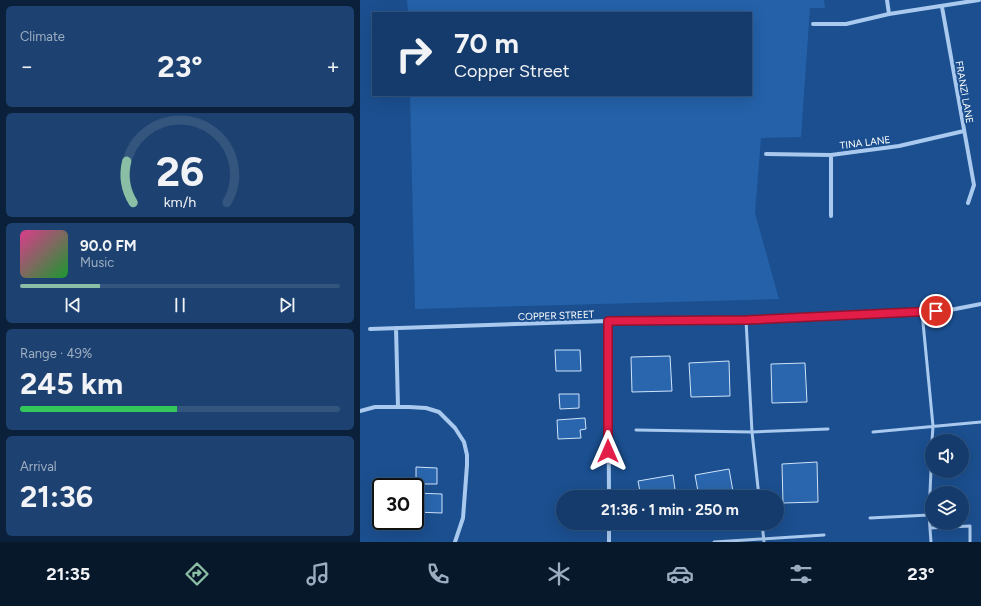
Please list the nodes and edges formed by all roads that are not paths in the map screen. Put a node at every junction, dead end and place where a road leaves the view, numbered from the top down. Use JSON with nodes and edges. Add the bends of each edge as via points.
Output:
{"nodes":[{"id":1,"x":887,"y":0,"type":"edge"},
{"id":2,"x":980,"y":0,"type":"edge"},
{"id":3,"x":942,"y":6,"type":"junction"},
{"id":4,"x":889,"y":14,"type":"junction"},
{"id":5,"x":813,"y":24,"type":"dead end"},
{"id":6,"x":964,"y":131,"type":"junction"},
{"id":7,"x":766,"y":154,"type":"dead end"},
{"id":8,"x":830,"y":154,"type":"junction"},
{"id":9,"x":968,"y":202,"type":"dead end"},
{"id":10,"x":831,"y":216,"type":"dead end"},
{"id":11,"x":981,"y":304,"type":"edge"},
{"id":12,"x":922,"y":312,"type":"junction"},
{"id":13,"x":746,"y":320,"type":"junction"},
{"id":14,"x":608,"y":321,"type":"junction"},
{"id":15,"x":396,"y":328,"type":"junction"},
{"id":16,"x":370,"y":329,"type":"dead end"},
{"id":17,"x":398,"y":407,"type":"junction"},
{"id":18,"x":360,"y":411,"type":"edge"},
{"id":19,"x":981,"y":422,"type":"edge"},
{"id":20,"x":933,"y":426,"type":"junction"},
{"id":21,"x":828,"y":429,"type":"dead end"},
{"id":22,"x":636,"y":430,"type":"dead end"},
{"id":23,"x":752,"y":432,"type":"junction"},
{"id":24,"x":873,"y":432,"type":"dead end"},
{"id":25,"x":932,"y":434,"type":"edge"},
{"id":26,"x":609,"y":490,"type":"edge"},
{"id":27,"x":758,"y":490,"type":"edge"},
{"id":28,"x":925,"y":515,"type":"edge"},
{"id":29,"x":870,"y":518,"type":"dead end"},
{"id":30,"x":969,"y":526,"type":"edge"},
{"id":31,"x":609,"y":530,"type":"edge"},
{"id":32,"x":763,"y":530,"type":"edge"},
{"id":33,"x":930,"y":530,"type":"edge"},
{"id":34,"x":824,"y":535,"type":"dead end"},
{"id":35,"x":764,"y":541,"type":"edge"},
{"id":36,"x":455,"y":542,"type":"edge"},
{"id":37,"x":609,"y":542,"type":"edge"},
{"id":38,"x":714,"y":542,"type":"edge"},
{"id":39,"x":931,"y":542,"type":"edge"},
{"id":40,"x":970,"y":542,"type":"edge"}],
"edges":[{"from":1,"to":4,"type":"street"},
{"from":2,"to":3,"type":"street"},
{"from":3,"to":4,"type":"street"},
{"from":3,"to":6,"type":"street","name":"FRANZI LANE"},
{"from":4,"to":5,"type":"street","via":[[846,24]]},
{"from":6,"to":8,"type":"street","name":"TINA LANE","via":[[899,146]]},
{"from":6,"to":9,"type":"street","name":"FRANZI LANE","via":[[974,185]]},
{"from":7,"to":8,"type":"street","name":"TINA LANE"},
{"from":8,"to":10,"type":"street"},
{"from":11,"to":12,"type":"street","name":"COPPER STREET"},
{"from":12,"to":13,"type":"street","name":"COPPER STREET"},
{"from":12,"to":20,"type":"lane"},
{"from":13,"to":14,"type":"street","name":"COPPER STREET"},
{"from":13,"to":23,"type":"lane"},
{"from":14,"to":15,"type":"street","name":"COPPER STREET"},
{"from":14,"to":26,"type":"street"},
{"from":15,"to":16,"type":"street","name":"COPPER STREET"},
{"from":15,"to":17,"type":"street"},
{"from":17,"to":18,"type":"street"},
{"from":17,"to":36,"type":"street","via":[[419,407],[438,412],[455,428],[464,442],[467,454],[463,518]]},
{"from":19,"to":20,"type":"lane"},
{"from":20,"to":24,"type":"lane"},
{"from":20,"to":25,"type":"lane"},
{"from":21,"to":23,"type":"lane"},
{"from":22,"to":23,"type":"lane"},
{"from":23,"to":27,"type":"lane"},
{"from":28,"to":29,"type":"lane"},
{"from":30,"to":40,"type":"lane"},
{"from":31,"to":37,"type":"street"},
{"from":32,"to":35,"type":"lane"},
{"from":33,"to":39,"type":"lane"},
{"from":34,"to":35,"type":"lane"},
{"from":35,"to":38,"type":"lane"}]}
